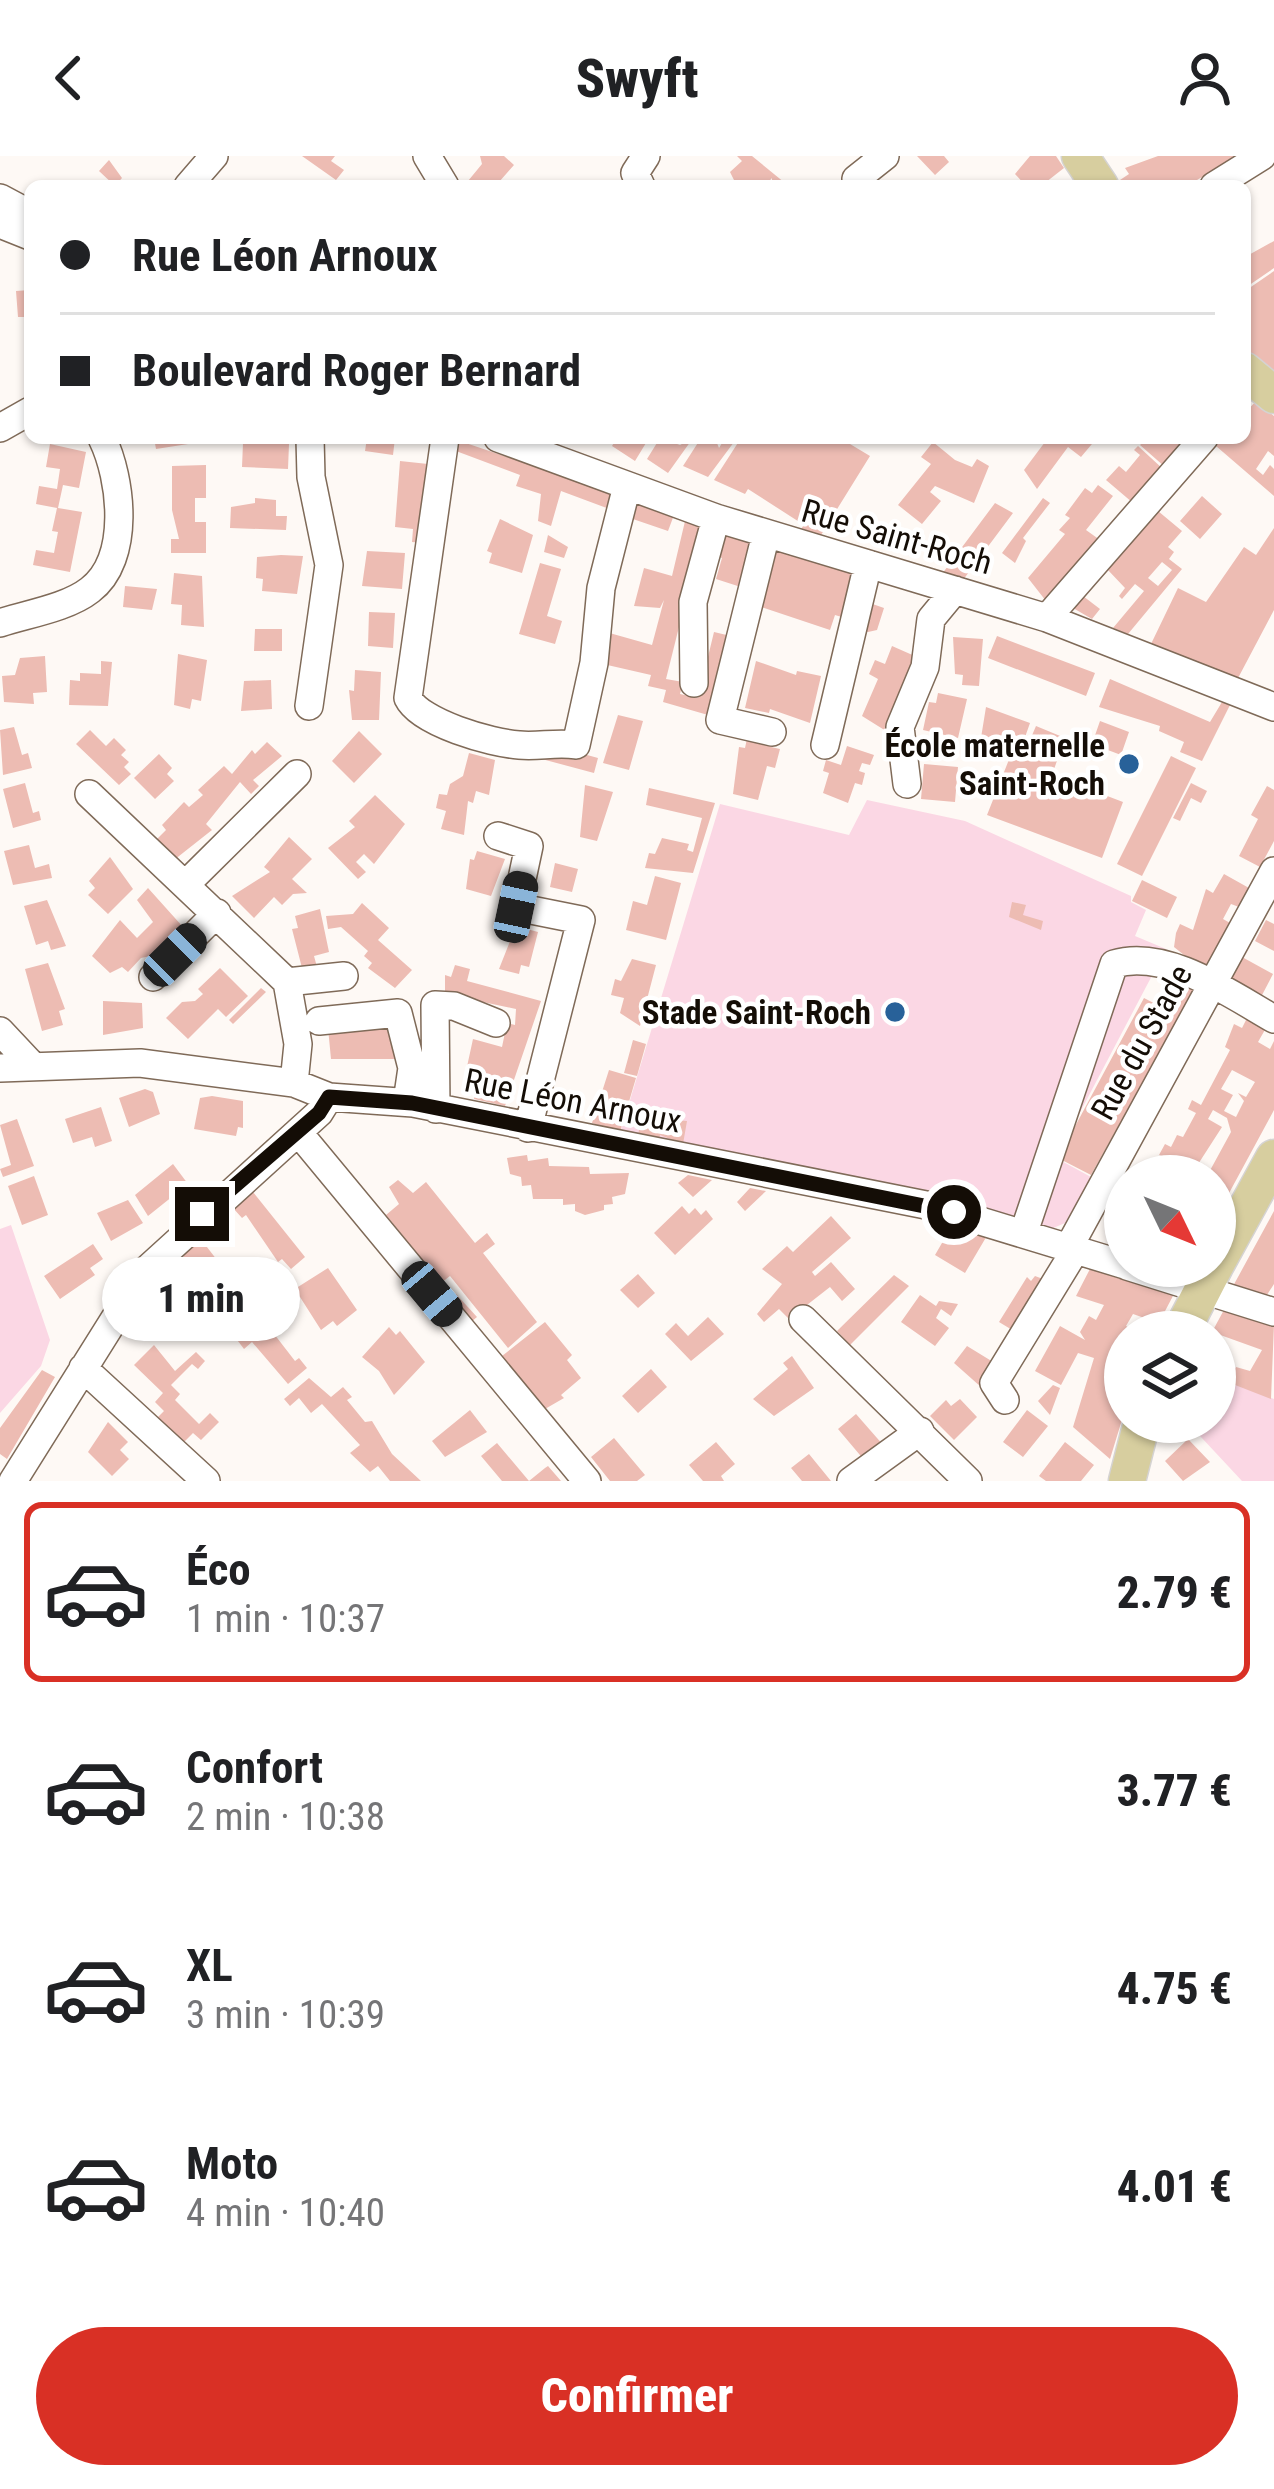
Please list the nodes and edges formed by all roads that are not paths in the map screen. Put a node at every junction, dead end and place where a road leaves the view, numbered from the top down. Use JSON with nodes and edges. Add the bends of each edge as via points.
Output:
{"nodes":[{"id":1,"x":214,"y":156,"type":"edge"},
{"id":2,"x":885,"y":156,"type":"edge"},
{"id":3,"x":1262,"y":156,"type":"edge"},
{"id":4,"x":856,"y":179,"type":"dead end"},
{"id":5,"x":193,"y":180,"type":"edge"},
{"id":6,"x":1224,"y":180,"type":"edge"},
{"id":7,"x":104,"y":444,"type":"edge"},
{"id":8,"x":310,"y":444,"type":"edge"},
{"id":9,"x":444,"y":444,"type":"edge"},
{"id":10,"x":520,"y":444,"type":"edge"},
{"id":11,"x":1199,"y":444,"type":"edge"},
{"id":12,"x":627,"y":486,"type":"junction"},
{"id":13,"x":716,"y":518,"type":"junction"},
{"id":14,"x":766,"y":534,"type":"junction"},
{"id":15,"x":868,"y":564,"type":"junction"},
{"id":16,"x":956,"y":590,"type":"junction"},
{"id":17,"x":1047,"y":618,"type":"junction"},
{"id":18,"x":0,"y":623,"type":"edge"},
{"id":19,"x":694,"y":682,"type":"dead end"},
{"id":20,"x":309,"y":706,"type":"dead end"},
{"id":21,"x":1274,"y":707,"type":"edge"},
{"id":22,"x":772,"y":732,"type":"dead end"},
{"id":23,"x":825,"y":745,"type":"dead end"},
{"id":24,"x":297,"y":774,"type":"dead end"},
{"id":25,"x":907,"y":784,"type":"dead end"},
{"id":26,"x":89,"y":794,"type":"dead end"},
{"id":27,"x":497,"y":836,"type":"dead end"},
{"id":28,"x":1274,"y":871,"type":"edge"},
{"id":29,"x":186,"y":884,"type":"junction"},
{"id":30,"x":217,"y":913,"type":"junction"},
{"id":31,"x":344,"y":976,"type":"dead end"},
{"id":32,"x":153,"y":977,"type":"dead end"},
{"id":33,"x":287,"y":982,"type":"junction"},
{"id":34,"x":1214,"y":985,"type":"junction"},
{"id":35,"x":1274,"y":1019,"type":"edge"},
{"id":36,"x":320,"y":1021,"type":"dead end"},
{"id":37,"x":496,"y":1023,"type":"dead end"},
{"id":38,"x":0,"y":1031,"type":"edge"},
{"id":39,"x":31,"y":1064,"type":"junction"},
{"id":40,"x":0,"y":1067,"type":"edge"},
{"id":41,"x":294,"y":1082,"type":"junction"},
{"id":42,"x":329,"y":1097,"type":"junction"},
{"id":43,"x":407,"y":1102,"type":"junction"},
{"id":44,"x":436,"y":1108,"type":"junction"},
{"id":45,"x":528,"y":1128,"type":"junction"},
{"id":46,"x":298,"y":1132,"type":"junction"},
{"id":47,"x":1274,"y":1158,"type":"edge"},
{"id":48,"x":1236,"y":1228,"type":"edge"},
{"id":49,"x":1024,"y":1232,"type":"junction"},
{"id":50,"x":1072,"y":1248,"type":"junction"},
{"id":51,"x":1104,"y":1259,"type":"edge"},
{"id":52,"x":1233,"y":1287,"type":"edge"},
{"id":53,"x":1274,"y":1312,"type":"edge"},
{"id":54,"x":803,"y":1318,"type":"dead end"},
{"id":55,"x":83,"y":1368,"type":"junction"},
{"id":56,"x":1005,"y":1400,"type":"dead end"},
{"id":57,"x":920,"y":1431,"type":"junction"},
{"id":58,"x":1137,"y":1443,"type":"edge"},
{"id":59,"x":20,"y":1477,"type":"edge"},
{"id":60,"x":846,"y":1480,"type":"edge"},
{"id":61,"x":206,"y":1481,"type":"edge"},
{"id":62,"x":587,"y":1481,"type":"edge"},
{"id":63,"x":968,"y":1481,"type":"edge"},
{"id":64,"x":1127,"y":1481,"type":"edge"}],
"edges":[{"from":1,"to":5,"type":"street"},
{"from":2,"to":4,"type":"street"},
{"from":3,"to":6,"type":"street"},
{"from":7,"to":18,"type":"street","via":[[118,525],[104,578],[86,594]]},
{"from":8,"to":20,"type":"street","via":[[329,565]]},
{"from":9,"to":12,"type":"street","via":[[408,698],[426,719],[523,746],[576,745]]},
{"from":10,"to":12,"type":"street","name":"Rue Saint-Roch"},
{"from":11,"to":17,"type":"street"},
{"from":12,"to":13,"type":"street","name":"Rue Saint-Roch"},
{"from":13,"to":14,"type":"street","name":"Rue Saint-Roch"},
{"from":13,"to":19,"type":"street","via":[[693,602]]},
{"from":14,"to":15,"type":"street","name":"Rue Saint-Roch"},
{"from":14,"to":22,"type":"street","via":[[720,720]]},
{"from":15,"to":16,"type":"street","name":"Rue Saint-Roch"},
{"from":15,"to":23,"type":"street"},
{"from":16,"to":17,"type":"street","name":"Rue Saint-Roch"},
{"from":16,"to":25,"type":"street","via":[[931,619],[925,667],[900,727]]},
{"from":17,"to":21,"type":"street","name":"Rue Saint-Roch"},
{"from":24,"to":29,"type":"street"},
{"from":26,"to":29,"type":"street"},
{"from":27,"to":45,"type":"street","via":[[529,846],[516,907],[580,920]]},
{"from":28,"to":34,"type":"street","name":"Rue du Stade"},
{"from":29,"to":30,"type":"street"},
{"from":30,"to":32,"type":"street"},
{"from":30,"to":33,"type":"street"},
{"from":31,"to":33,"type":"street"},
{"from":33,"to":41,"type":"street","via":[[298,1044]]},
{"from":34,"to":35,"type":"street"},
{"from":34,"to":49,"type":"street","via":[[1134,958],[1114,964]]},
{"from":34,"to":50,"type":"street","name":"Rue du Stade"},
{"from":36,"to":43,"type":"street","via":[[398,1013],[412,1068]]},
{"from":37,"to":44,"type":"street","via":[[435,1005]]},
{"from":38,"to":39,"type":"street"},
{"from":39,"to":40,"type":"street","name":"Rue Léon Arnoux"},
{"from":39,"to":41,"type":"street","name":"Rue Léon Arnoux","via":[[140,1063]]},
{"from":41,"to":42,"type":"street","name":"Rue Léon Arnoux"},
{"from":42,"to":43,"type":"street","name":"Rue Léon Arnoux"},
{"from":42,"to":46,"type":"street"},
{"from":43,"to":44,"type":"street","name":"Rue Léon Arnoux"},
{"from":44,"to":45,"type":"street","name":"Rue Léon Arnoux"},
{"from":45,"to":49,"type":"street","name":"Rue Léon Arnoux","via":[[931,1206]]},
{"from":46,"to":55,"type":"street","via":[[144,1272]]},
{"from":46,"to":62,"type":"street"},
{"from":47,"to":48,"type":"main road"},
{"from":49,"to":50,"type":"street","name":"Rue Léon Arnoux"},
{"from":50,"to":51,"type":"street","name":"Rue Léon Arnoux"},
{"from":50,"to":56,"type":"street","name":"Rue du Stade","via":[[994,1383]]},
{"from":52,"to":53,"type":"street","name":"Rue Léon Arnoux"},
{"from":54,"to":57,"type":"street"},
{"from":55,"to":59,"type":"street"},
{"from":55,"to":61,"type":"street"},
{"from":57,"to":60,"type":"street"},
{"from":57,"to":63,"type":"street"},
{"from":58,"to":64,"type":"main road"}]}
